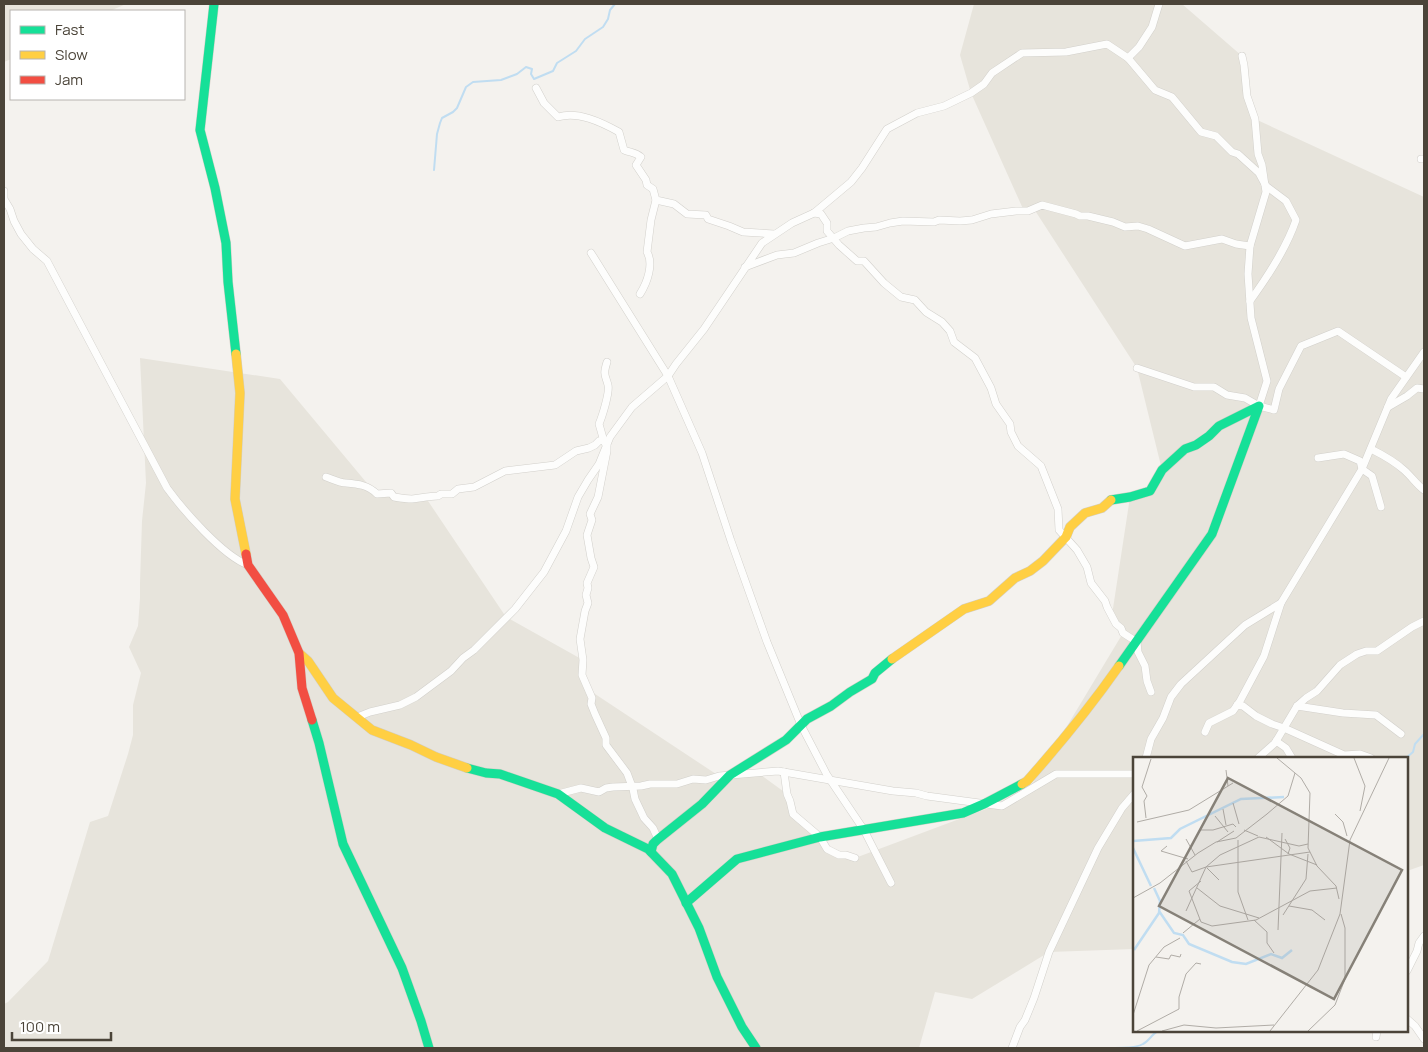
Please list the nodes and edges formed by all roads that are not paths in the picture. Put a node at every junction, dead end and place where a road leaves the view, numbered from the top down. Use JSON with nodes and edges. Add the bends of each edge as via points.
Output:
{"nodes":[{"id":1,"x":214,"y":4,"type":"edge"},
{"id":2,"x":1159,"y":4,"type":"edge"},
{"id":3,"x":1242,"y":56,"type":"dead end"},
{"id":4,"x":1128,"y":58,"type":"junction"},
{"id":5,"x":536,"y":88,"type":"dead end"},
{"id":6,"x":1266,"y":186,"type":"junction"},
{"id":7,"x":4,"y":191,"type":"edge"},
{"id":8,"x":656,"y":200,"type":"junction"},
{"id":9,"x":814,"y":213,"type":"junction"},
{"id":10,"x":774,"y":234,"type":"junction"},
{"id":11,"x":834,"y":238,"type":"junction"},
{"id":12,"x":1250,"y":246,"type":"junction"},
{"id":13,"x":591,"y":253,"type":"dead end"},
{"id":14,"x":745,"y":268,"type":"junction"},
{"id":15,"x":640,"y":294,"type":"dead end"},
{"id":16,"x":1250,"y":301,"type":"junction"},
{"id":17,"x":1424,"y":352,"type":"edge"},
{"id":18,"x":606,"y":362,"type":"dead end"},
{"id":19,"x":1137,"y":368,"type":"dead end"},
{"id":20,"x":668,"y":376,"type":"junction"},
{"id":21,"x":1406,"y":377,"type":"junction"},
{"id":22,"x":1424,"y":389,"type":"edge"},
{"id":23,"x":1259,"y":406,"type":"junction"},
{"id":24,"x":1388,"y":407,"type":"junction"},
{"id":25,"x":604,"y":443,"type":"junction"},
{"id":26,"x":1371,"y":449,"type":"junction"},
{"id":27,"x":1318,"y":458,"type":"dead end"},
{"id":28,"x":1362,"y":469,"type":"junction"},
{"id":29,"x":326,"y":477,"type":"dead end"},
{"id":30,"x":1424,"y":490,"type":"edge"},
{"id":31,"x":1381,"y":508,"type":"dead end"},
{"id":32,"x":1066,"y":537,"type":"junction"},
{"id":33,"x":248,"y":565,"type":"junction"},
{"id":34,"x":1281,"y":603,"type":"junction"},
{"id":35,"x":1424,"y":621,"type":"edge"},
{"id":36,"x":1137,"y":642,"type":"junction"},
{"id":37,"x":299,"y":653,"type":"junction"},
{"id":38,"x":1151,"y":692,"type":"dead end"},
{"id":39,"x":1237,"y":705,"type":"junction"},
{"id":40,"x":1297,"y":706,"type":"junction"},
{"id":41,"x":357,"y":718,"type":"junction"},
{"id":42,"x":801,"y":725,"type":"junction"},
{"id":43,"x":1284,"y":728,"type":"junction"},
{"id":44,"x":1205,"y":732,"type":"dead end"},
{"id":45,"x":1401,"y":734,"type":"dead end"},
{"id":46,"x":1276,"y":741,"type":"junction"},
{"id":47,"x":1146,"y":757,"type":"edge"},
{"id":48,"x":1259,"y":757,"type":"edge"},
{"id":49,"x":1291,"y":757,"type":"edge"},
{"id":50,"x":1368,"y":757,"type":"edge"},
{"id":51,"x":784,"y":772,"type":"junction"},
{"id":52,"x":1133,"y":774,"type":"edge"},
{"id":53,"x":730,"y":775,"type":"junction"},
{"id":54,"x":830,"y":780,"type":"junction"},
{"id":55,"x":632,"y":786,"type":"junction"},
{"id":56,"x":558,"y":794,"type":"junction"},
{"id":57,"x":1133,"y":795,"type":"edge"},
{"id":58,"x":986,"y":804,"type":"junction"},
{"id":59,"x":864,"y":830,"type":"junction"},
{"id":60,"x":820,"y":837,"type":"junction"},
{"id":61,"x":658,"y":839,"type":"junction"},
{"id":62,"x":651,"y":852,"type":"junction"},
{"id":63,"x":855,"y":858,"type":"dead end"},
{"id":64,"x":891,"y":883,"type":"dead end"},
{"id":65,"x":686,"y":903,"type":"junction"},
{"id":66,"x":1424,"y":936,"type":"edge"},
{"id":67,"x":1408,"y":969,"type":"edge"},
{"id":68,"x":1408,"y":1021,"type":"edge"},
{"id":69,"x":1424,"y":1039,"type":"edge"},
{"id":70,"x":430,"y":1048,"type":"edge"},
{"id":71,"x":756,"y":1048,"type":"edge"},
{"id":72,"x":1012,"y":1048,"type":"edge"}],
"edges":[{"from":1,"to":33,"type":"street","via":[[200,130],[226,243],[240,393],[235,499]]},
{"from":2,"to":4,"type":"street","via":[[1152,27]]},
{"from":3,"to":6,"type":"street"},
{"from":4,"to":6,"type":"street","via":[[1155,90],[1172,98],[1201,132],[1216,136],[1245,160]]},
{"from":4,"to":9,"type":"street","via":[[1107,44],[1066,52],[1022,53],[992,73],[972,93],[944,106],[917,113],[887,130],[851,182]]},
{"from":5,"to":8,"type":"street","via":[[544,103],[558,117],[567,114],[585,117],[619,132],[624,150],[641,157],[636,165],[647,185],[653,189]]},
{"from":6,"to":12,"type":"street"},
{"from":6,"to":16,"type":"street","via":[[1286,201],[1296,220],[1290,238]]},
{"from":7,"to":33,"type":"street","via":[[4,198],[21,234],[47,261],[168,488],[184,510],[216,542]]},
{"from":8,"to":10,"type":"street","via":[[674,204],[687,214],[706,215],[708,219],[743,232]]},
{"from":8,"to":15,"type":"street","via":[[647,252],[650,268]]},
{"from":9,"to":10,"type":"street"},
{"from":9,"to":11,"type":"street","via":[[825,219],[827,231]]},
{"from":10,"to":14,"type":"street","via":[[762,243]]},
{"from":11,"to":12,"type":"street","via":[[848,231],[890,223],[972,220],[991,214],[1028,211],[1042,205],[1125,227],[1138,226],[1185,246],[1222,239]]},
{"from":11,"to":14,"type":"street"},
{"from":11,"to":32,"type":"street","via":[[901,297],[914,300],[942,322],[954,342],[974,358],[996,404],[1010,424],[1018,446],[1041,466],[1058,509],[1059,530]]},
{"from":12,"to":16,"type":"street"},
{"from":13,"to":20,"type":"street"},
{"from":14,"to":20,"type":"street"},
{"from":16,"to":23,"type":"street","via":[[1251,318],[1267,381]]},
{"from":17,"to":21,"type":"street"},
{"from":18,"to":25,"type":"street","via":[[604,373],[608,392],[599,424]]},
{"from":19,"to":23,"type":"street","via":[[1194,387],[1214,387]]},
{"from":20,"to":25,"type":"street","via":[[636,403]]},
{"from":20,"to":42,"type":"street","via":[[702,452],[767,642]]},
{"from":21,"to":23,"type":"street","via":[[1338,331],[1301,346],[1279,390],[1274,410]]},
{"from":21,"to":24,"type":"street"},
{"from":22,"to":24,"type":"street","via":[[1417,388]]},
{"from":23,"to":32,"type":"street","via":[[1219,426],[1196,445],[1185,449],[1162,470],[1150,491],[1112,499],[1102,508],[1085,513],[1070,526]]},
{"from":23,"to":36,"type":"street","via":[[1212,534]]},
{"from":24,"to":26,"type":"street"},
{"from":25,"to":29,"type":"street","via":[[599,441],[555,466],[506,471],[474,487],[426,498],[377,494],[371,488]]},
{"from":25,"to":41,"type":"street","via":[[599,464],[578,497],[566,530],[544,572],[515,609],[451,671],[416,696],[400,705]]},
{"from":25,"to":55,"type":"street","via":[[605,462],[598,497],[590,514],[592,520],[588,535],[594,567],[587,583],[588,603],[580,639],[582,675],[606,745],[627,773]]},
{"from":26,"to":28,"type":"street"},
{"from":26,"to":30,"type":"street","via":[[1396,463]]},
{"from":27,"to":28,"type":"street","via":[[1344,454],[1360,461]]},
{"from":28,"to":31,"type":"street","via":[[1372,476]]},
{"from":28,"to":34,"type":"street"},
{"from":32,"to":36,"type":"street","via":[[1077,550],[1091,583],[1105,600],[1116,624]]},
{"from":32,"to":42,"type":"street","via":[[1043,561],[1015,578],[989,601],[964,609],[896,656],[872,679]]},
{"from":33,"to":37,"type":"street","via":[[283,615]]},
{"from":34,"to":39,"type":"street","via":[[1258,670]]},
{"from":34,"to":47,"type":"street","via":[[1245,625],[1181,684],[1171,696]]},
{"from":35,"to":40,"type":"street","via":[[1377,651],[1357,654],[1340,665],[1317,691]]},
{"from":36,"to":38,"type":"street"},
{"from":36,"to":58,"type":"street","via":[[1081,718],[1027,781]]},
{"from":37,"to":41,"type":"street","via":[[333,698]]},
{"from":37,"to":70,"type":"street","via":[[302,688],[344,844],[402,968]]},
{"from":39,"to":43,"type":"street"},
{"from":39,"to":44,"type":"street","via":[[1233,711],[1209,723]]},
{"from":40,"to":43,"type":"street"},
{"from":40,"to":45,"type":"street","via":[[1343,714],[1376,715]]},
{"from":41,"to":56,"type":"street","via":[[372,730],[436,757]]},
{"from":42,"to":53,"type":"street","via":[[780,744]]},
{"from":42,"to":54,"type":"street"},
{"from":43,"to":46,"type":"street"},
{"from":43,"to":50,"type":"street","via":[[1344,755]]},
{"from":46,"to":48,"type":"street"},
{"from":46,"to":49,"type":"street"},
{"from":51,"to":53,"type":"street"},
{"from":51,"to":54,"type":"street"},
{"from":51,"to":60,"type":"street","via":[[792,814]]},
{"from":52,"to":58,"type":"street","via":[[1056,774],[1002,806]]},
{"from":53,"to":55,"type":"street","via":[[676,784]]},
{"from":53,"to":61,"type":"street","via":[[702,804]]},
{"from":54,"to":58,"type":"street"},
{"from":54,"to":59,"type":"street"},
{"from":55,"to":56,"type":"street","via":[[606,788],[599,792],[581,788]]},
{"from":55,"to":61,"type":"street","via":[[644,818]]},
{"from":56,"to":62,"type":"street","via":[[605,828]]},
{"from":57,"to":72,"type":"street","via":[[1098,848],[1049,952],[1034,998]]},
{"from":58,"to":59,"type":"street","via":[[963,812]]},
{"from":59,"to":60,"type":"street"},
{"from":59,"to":64,"type":"street"},
{"from":60,"to":63,"type":"street","via":[[827,849]]},
{"from":60,"to":65,"type":"street","via":[[737,859]]},
{"from":61,"to":62,"type":"street"},
{"from":62,"to":65,"type":"street","via":[[672,874]]},
{"from":65,"to":71,"type":"street","via":[[717,977]]},
{"from":66,"to":67,"type":"street"},
{"from":68,"to":69,"type":"street"}]}
